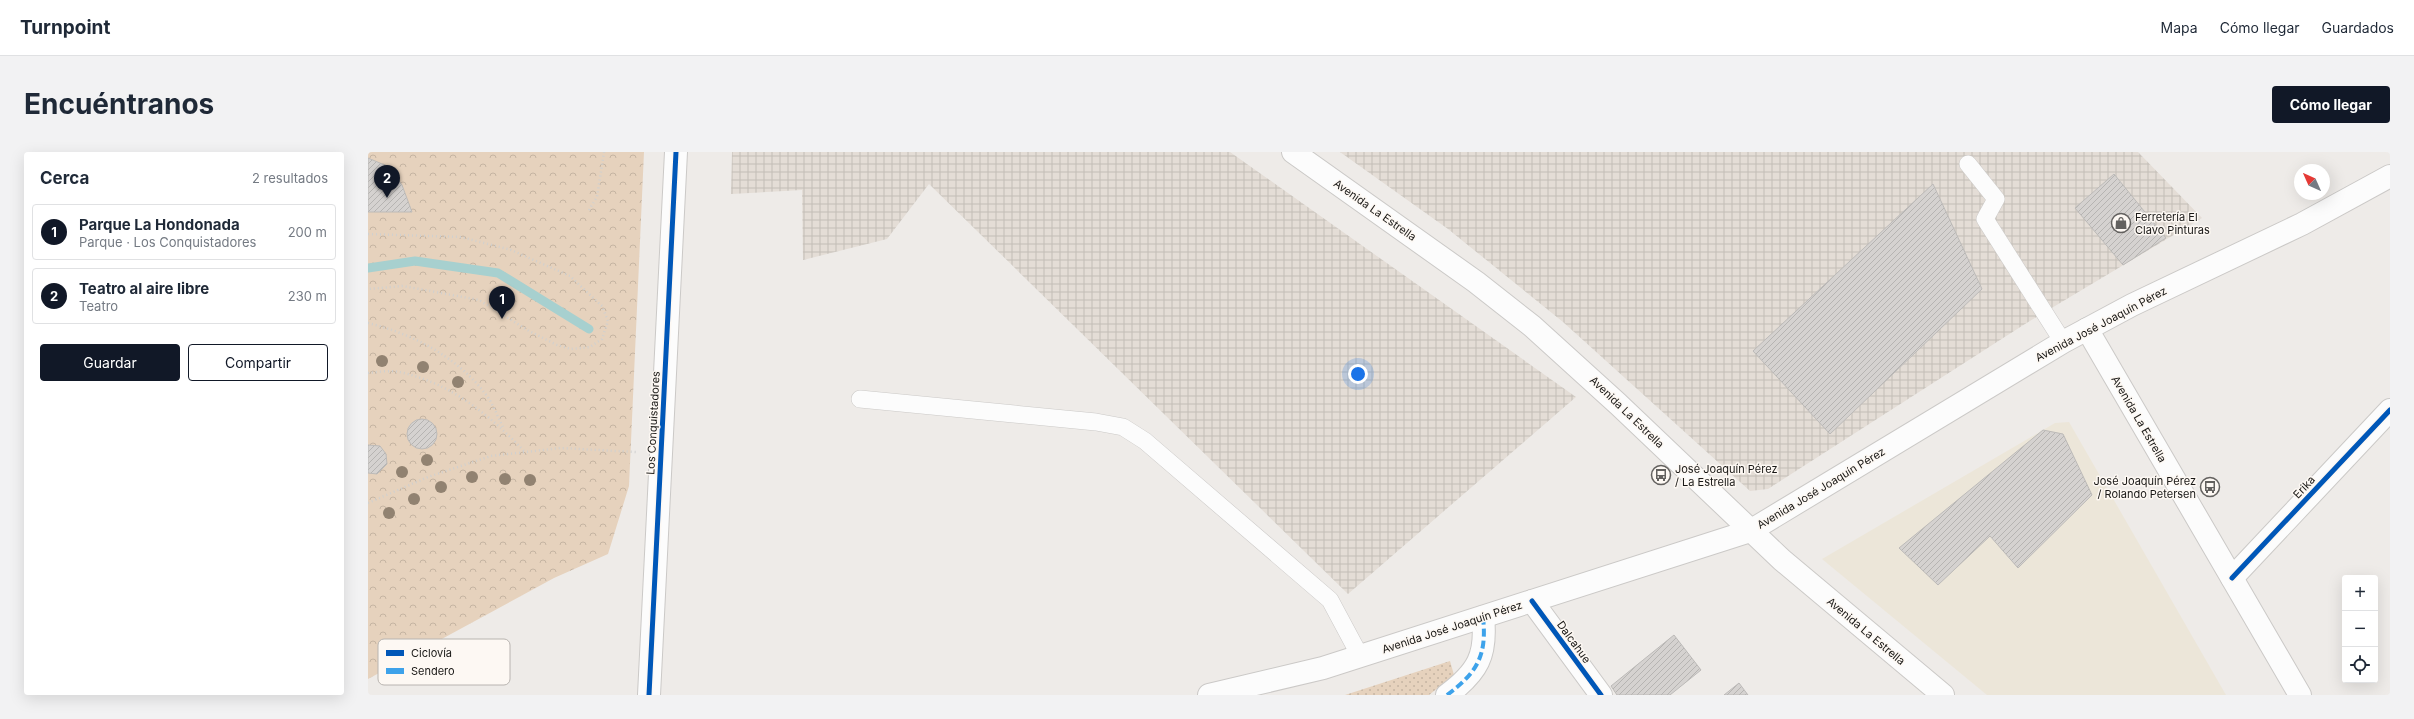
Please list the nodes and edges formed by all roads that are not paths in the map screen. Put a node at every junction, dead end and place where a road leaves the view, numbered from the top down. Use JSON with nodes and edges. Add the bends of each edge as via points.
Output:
{"nodes":[{"id":1,"x":676,"y":152,"type":"edge"},
{"id":2,"x":1293,"y":152,"type":"edge"},
{"id":3,"x":1968,"y":164,"type":"dead end"},
{"id":4,"x":2390,"y":176,"type":"edge"},
{"id":5,"x":2087,"y":329,"type":"junction"},
{"id":6,"x":2063,"y":342,"type":"junction"},
{"id":7,"x":860,"y":399,"type":"dead end"},
{"id":8,"x":2390,"y":410,"type":"edge"},
{"id":9,"x":1750,"y":531,"type":"junction"},
{"id":10,"x":2232,"y":578,"type":"junction"},
{"id":11,"x":1532,"y":601,"type":"junction"},
{"id":12,"x":1483,"y":617,"type":"junction"},
{"id":13,"x":1360,"y":656,"type":"junction"},
{"id":14,"x":649,"y":695,"type":"edge"},
{"id":15,"x":1209,"y":695,"type":"edge"},
{"id":16,"x":1448,"y":695,"type":"edge"},
{"id":17,"x":1601,"y":695,"type":"edge"},
{"id":18,"x":1943,"y":695,"type":"edge"},
{"id":19,"x":2300,"y":695,"type":"edge"}],
"edges":[{"from":1,"to":14,"type":"main road","name":"Los Conquistadores"},
{"from":2,"to":9,"type":"main road","name":"Avenida La Estrella","via":[[1476,282],[1532,326],[1618,404]]},
{"from":3,"to":6,"type":"lane","via":[[1996,199],[1985,219]]},
{"from":4,"to":5,"type":"main road","name":"Avenida José Joaquín Pérez","via":[[2302,224]]},
{"from":5,"to":6,"type":"main road","name":"Avenida José Joaquín Pérez"},
{"from":5,"to":10,"type":"main road","name":"Avenida La Estrella"},
{"from":6,"to":9,"type":"main road","name":"Avenida José Joaquín Pérez"},
{"from":7,"to":13,"type":"lane","via":[[1096,422],[1123,427],[1145,441],[1330,600]]},
{"from":8,"to":10,"type":"main road","name":"Erika"},
{"from":9,"to":11,"type":"main road","name":"Avenida José Joaquín Pérez"},
{"from":9,"to":18,"type":"main road","name":"Avenida La Estrella"},
{"from":10,"to":19,"type":"main road","name":"Avenida La Estrella"},
{"from":11,"to":12,"type":"main road","name":"Avenida José Joaquín Pérez"},
{"from":11,"to":17,"type":"main road","name":"Dalcahue"},
{"from":12,"to":13,"type":"main road","name":"Avenida José Joaquín Pérez"},
{"from":12,"to":16,"type":"main road","via":[[1483,649],[1478,664],[1464,683]]},
{"from":13,"to":15,"type":"main road","name":"Avenida José Joaquín Pérez","via":[[1274,681]]}]}
